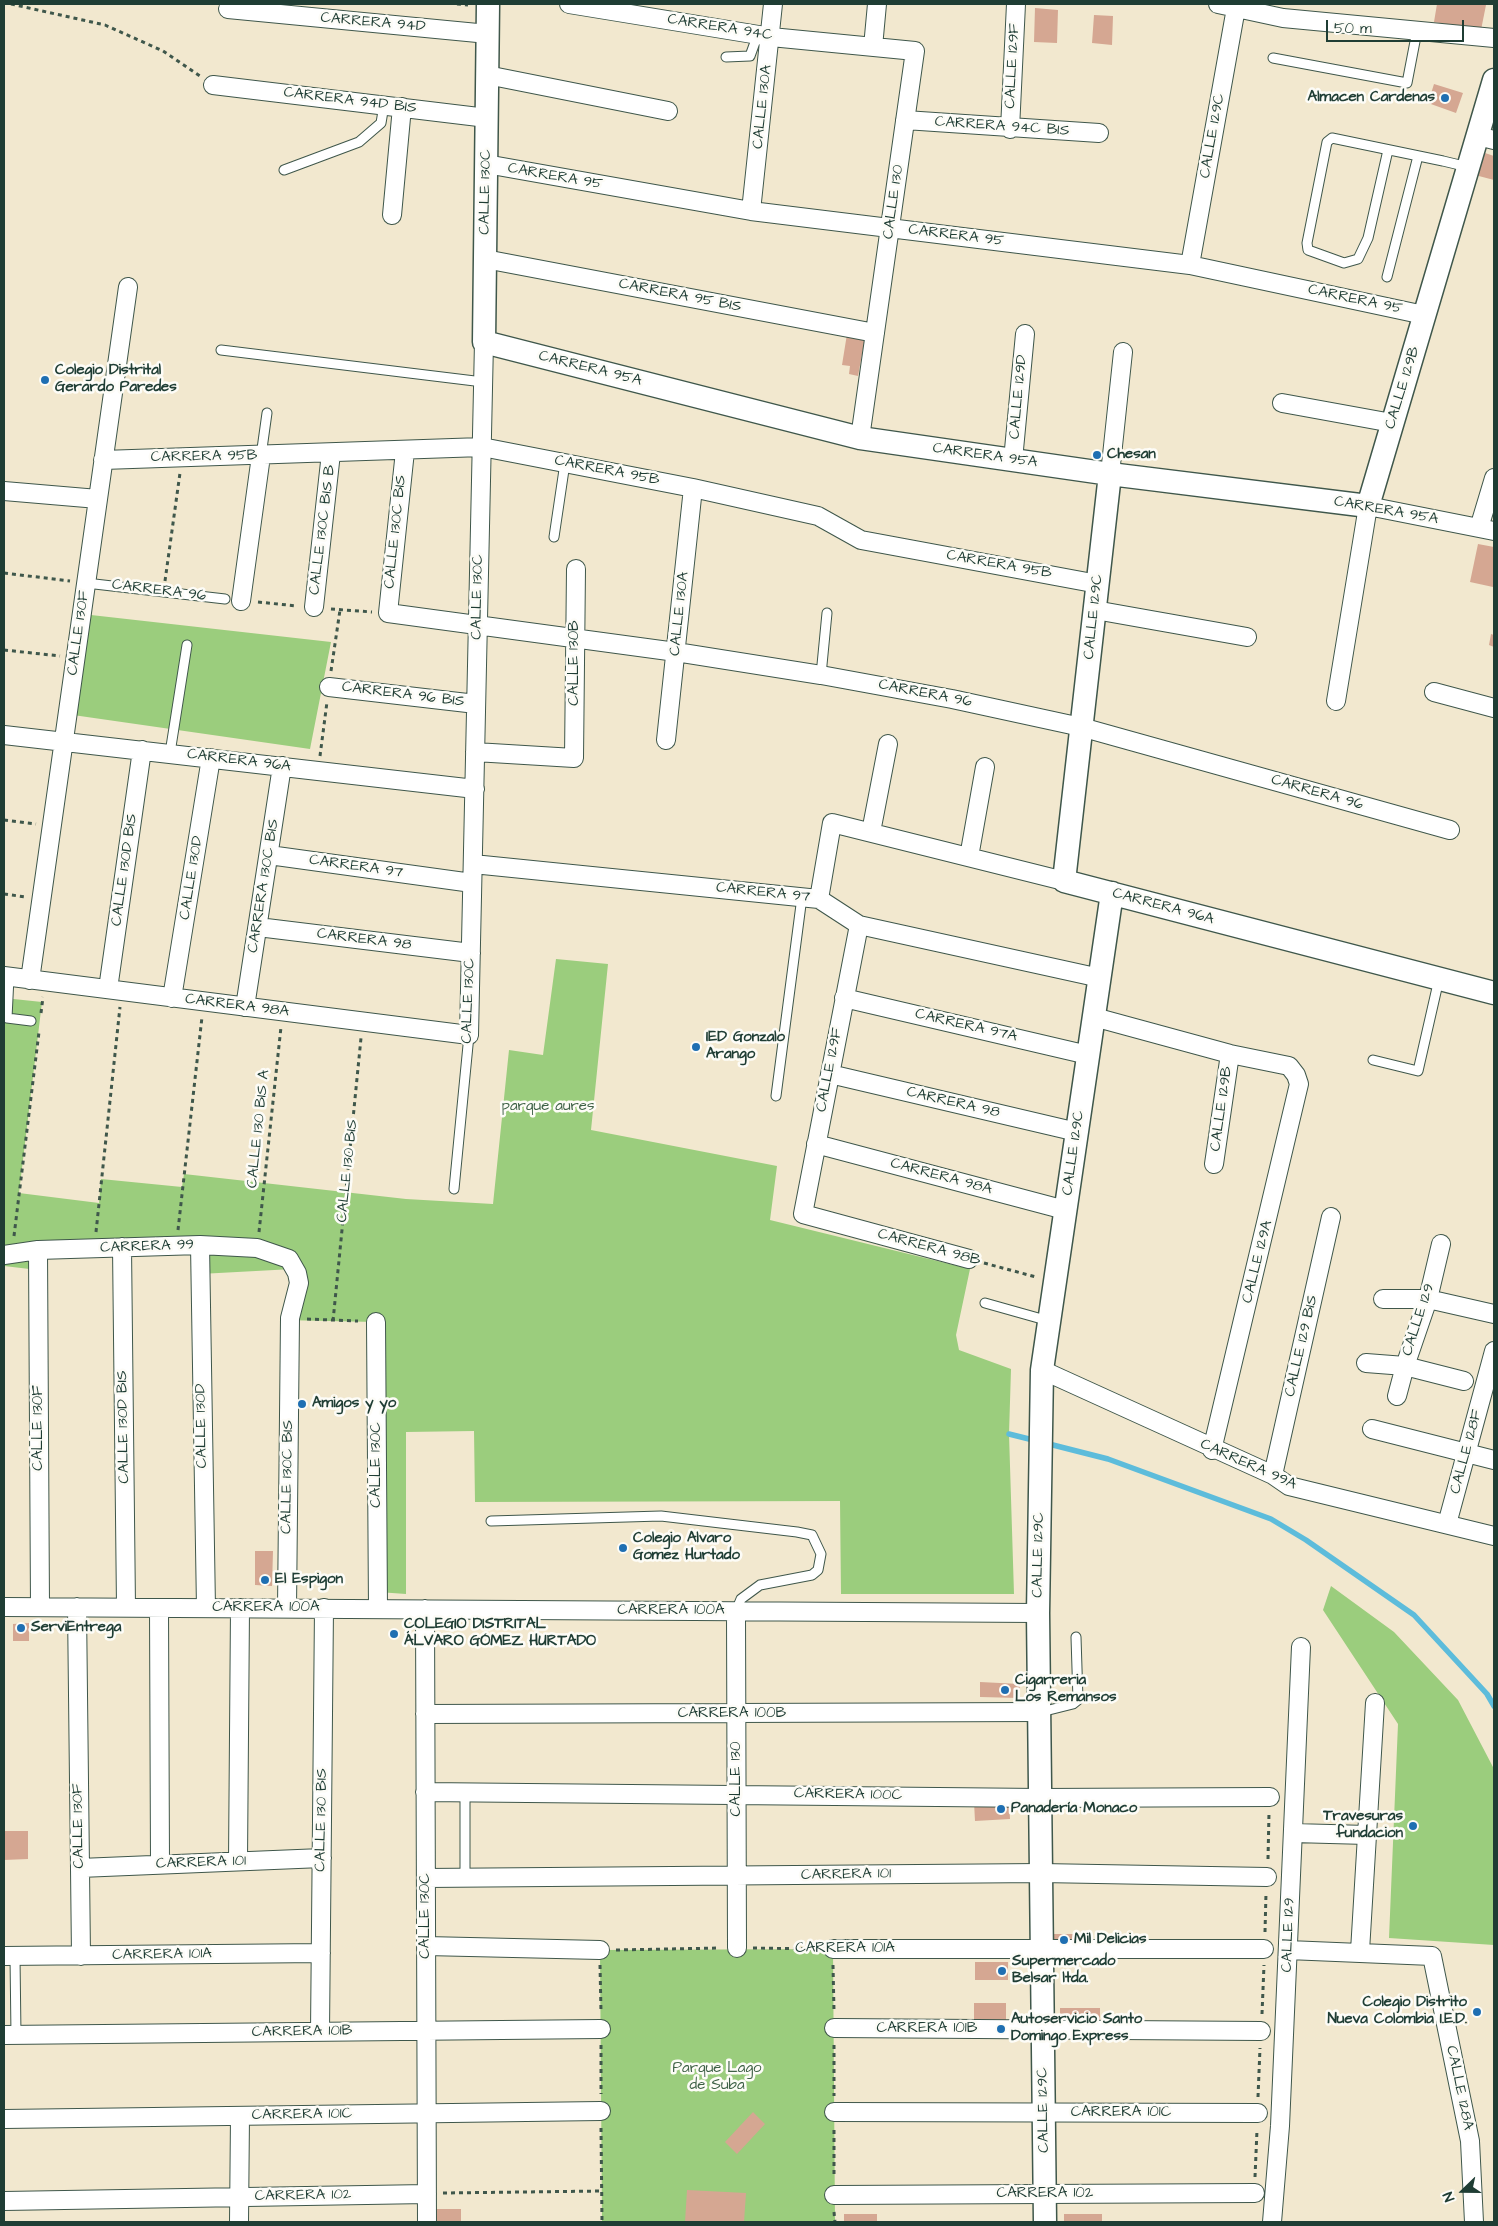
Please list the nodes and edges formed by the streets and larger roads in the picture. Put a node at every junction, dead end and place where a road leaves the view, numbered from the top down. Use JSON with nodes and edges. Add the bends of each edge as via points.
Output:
{"nodes":[{"id":1,"x":488,"y":4,"type":"edge"},
{"id":2,"x":569,"y":4,"type":"edge"},
{"id":3,"x":773,"y":4,"type":"edge"},
{"id":4,"x":877,"y":4,"type":"edge"},
{"id":5,"x":1016,"y":4,"type":"edge"},
{"id":6,"x":1218,"y":4,"type":"edge"},
{"id":7,"x":1236,"y":8,"type":"junction"},
{"id":8,"x":228,"y":9,"type":"dead end"},
{"id":9,"x":488,"y":34,"type":"junction"},
{"id":10,"x":764,"y":36,"type":"junction"},
{"id":11,"x":1494,"y":38,"type":"edge"},
{"id":12,"x":873,"y":47,"type":"junction"},
{"id":13,"x":487,"y":75,"type":"junction"},
{"id":14,"x":1494,"y":80,"type":"edge"},
{"id":15,"x":213,"y":85,"type":"road end"},
{"id":16,"x":402,"y":107,"type":"junction"},
{"id":17,"x":668,"y":111,"type":"dead end"},
{"id":18,"x":487,"y":118,"type":"junction"},
{"id":19,"x":905,"y":120,"type":"junction"},
{"id":20,"x":1010,"y":128,"type":"junction"},
{"id":21,"x":1099,"y":133,"type":"dead end"},
{"id":22,"x":1486,"y":138,"type":"edge"},
{"id":23,"x":486,"y":164,"type":"junction"},
{"id":24,"x":751,"y":211,"type":"junction"},
{"id":25,"x":392,"y":215,"type":"dead end"},
{"id":26,"x":890,"y":228,"type":"junction"},
{"id":27,"x":485,"y":259,"type":"junction"},
{"id":28,"x":1190,"y":265,"type":"junction"},
{"id":29,"x":128,"y":287,"type":"dead end"},
{"id":30,"x":1424,"y":315,"type":"junction"},
{"id":31,"x":876,"y":333,"type":"junction"},
{"id":32,"x":1025,"y":334,"type":"dead end"},
{"id":33,"x":484,"y":342,"type":"junction"},
{"id":34,"x":1122,"y":352,"type":"dead end"},
{"id":35,"x":1282,"y":403,"type":"dead end"},
{"id":36,"x":1392,"y":423,"type":"junction"},
{"id":37,"x":860,"y":438,"type":"junction"},
{"id":38,"x":482,"y":448,"type":"junction"},
{"id":39,"x":405,"y":450,"type":"junction"},
{"id":40,"x":332,"y":453,"type":"junction"},
{"id":41,"x":260,"y":456,"type":"junction"},
{"id":42,"x":104,"y":460,"type":"junction"},
{"id":43,"x":1013,"y":460,"type":"junction"},
{"id":44,"x":1110,"y":474,"type":"junction"},
{"id":45,"x":1494,"y":478,"type":"edge"},
{"id":46,"x":693,"y":488,"type":"junction"},
{"id":47,"x":4,"y":491,"type":"edge"},
{"id":48,"x":98,"y":499,"type":"junction"},
{"id":49,"x":1368,"y":506,"type":"junction"},
{"id":50,"x":1486,"y":529,"type":"edge"},
{"id":51,"x":576,"y":569,"type":"dead end"},
{"id":52,"x":1098,"y":584,"type":"junction"},
{"id":53,"x":233,"y":600,"type":"road end"},
{"id":54,"x":314,"y":607,"type":"dead end"},
{"id":55,"x":1095,"y":610,"type":"junction"},
{"id":56,"x":388,"y":614,"type":"joint"},
{"id":57,"x":478,"y":627,"type":"junction"},
{"id":58,"x":1247,"y":637,"type":"dead end"},
{"id":59,"x":575,"y":638,"type":"junction"},
{"id":60,"x":676,"y":652,"type":"junction"},
{"id":61,"x":329,"y":687,"type":"dead end"},
{"id":62,"x":1434,"y":692,"type":"dead end"},
{"id":63,"x":1336,"y":701,"type":"dead end"},
{"id":64,"x":476,"y":704,"type":"junction"},
{"id":65,"x":1494,"y":708,"type":"edge"},
{"id":66,"x":1081,"y":726,"type":"junction"},
{"id":67,"x":4,"y":735,"type":"edge"},
{"id":68,"x":64,"y":740,"type":"junction"},
{"id":69,"x":666,"y":740,"type":"dead end"},
{"id":70,"x":888,"y":744,"type":"dead end"},
{"id":71,"x":142,"y":750,"type":"junction"},
{"id":72,"x":475,"y":752,"type":"junction"},
{"id":73,"x":211,"y":758,"type":"junction"},
{"id":74,"x":282,"y":766,"type":"junction"},
{"id":75,"x":985,"y":767,"type":"dead end"},
{"id":76,"x":475,"y":789,"type":"junction"},
{"id":77,"x":1450,"y":830,"type":"dead end"},
{"id":78,"x":871,"y":832,"type":"junction"},
{"id":79,"x":269,"y":855,"type":"junction"},
{"id":80,"x":969,"y":857,"type":"junction"},
{"id":81,"x":473,"y":864,"type":"junction"},
{"id":82,"x":1064,"y":881,"type":"junction"},
{"id":83,"x":472,"y":883,"type":"junction"},
{"id":84,"x":1112,"y":893,"type":"junction"},
{"id":85,"x":811,"y":898,"type":"junction"},
{"id":86,"x":858,"y":925,"type":"junction"},
{"id":87,"x":258,"y":927,"type":"junction"},
{"id":88,"x":471,"y":953,"type":"junction"},
{"id":89,"x":6,"y":977,"type":"edge"},
{"id":90,"x":1100,"y":978,"type":"junction"},
{"id":91,"x":37,"y":981,"type":"junction"},
{"id":92,"x":1493,"y":988,"type":"edge"},
{"id":93,"x":115,"y":990,"type":"junction"},
{"id":94,"x":172,"y":998,"type":"junction"},
{"id":95,"x":844,"y":998,"type":"junction"},
{"id":96,"x":245,"y":1007,"type":"junction"},
{"id":97,"x":1094,"y":1017,"type":"junction"},
{"id":98,"x":469,"y":1035,"type":"joint"},
{"id":99,"x":1230,"y":1054,"type":"junction"},
{"id":100,"x":1088,"y":1055,"type":"junction"},
{"id":101,"x":830,"y":1074,"type":"junction"},
{"id":102,"x":1077,"y":1132,"type":"junction"},
{"id":103,"x":816,"y":1144,"type":"junction"},
{"id":104,"x":1214,"y":1164,"type":"dead end"},
{"id":105,"x":1065,"y":1210,"type":"junction"},
{"id":106,"x":803,"y":1214,"type":"joint"},
{"id":107,"x":1331,"y":1217,"type":"dead end"},
{"id":108,"x":1441,"y":1244,"type":"dead end"},
{"id":109,"x":200,"y":1245,"type":"junction"},
{"id":110,"x":122,"y":1248,"type":"junction"},
{"id":111,"x":38,"y":1250,"type":"junction"},
{"id":112,"x":8,"y":1254,"type":"edge"},
{"id":113,"x":969,"y":1258,"type":"road end"},
{"id":114,"x":289,"y":1259,"type":"joint"},
{"id":115,"x":1383,"y":1299,"type":"dead end"},
{"id":116,"x":1428,"y":1299,"type":"junction"},
{"id":117,"x":1494,"y":1314,"type":"edge"},
{"id":118,"x":376,"y":1322,"type":"road end"},
{"id":119,"x":1494,"y":1351,"type":"edge"},
{"id":120,"x":1366,"y":1363,"type":"dead end"},
{"id":121,"x":1405,"y":1366,"type":"junction"},
{"id":122,"x":1042,"y":1370,"type":"junction"},
{"id":123,"x":1464,"y":1381,"type":"dead end"},
{"id":124,"x":1490,"y":1387,"type":"edge"},
{"id":125,"x":1397,"y":1396,"type":"dead end"},
{"id":126,"x":1372,"y":1429,"type":"dead end"},
{"id":127,"x":1212,"y":1450,"type":"junction"},
{"id":128,"x":1466,"y":1454,"type":"junction"},
{"id":129,"x":1494,"y":1460,"type":"edge"},
{"id":130,"x":1273,"y":1476,"type":"junction"},
{"id":131,"x":1448,"y":1524,"type":"junction"},
{"id":132,"x":1494,"y":1536,"type":"edge"},
{"id":133,"x":4,"y":1606,"type":"edge"},
{"id":134,"x":40,"y":1607,"type":"junction"},
{"id":135,"x":77,"y":1607,"type":"junction"},
{"id":136,"x":126,"y":1607,"type":"junction"},
{"id":137,"x":159,"y":1608,"type":"junction"},
{"id":138,"x":206,"y":1608,"type":"junction"},
{"id":139,"x":240,"y":1608,"type":"junction"},
{"id":140,"x":287,"y":1608,"type":"junction"},
{"id":141,"x":324,"y":1608,"type":"junction"},
{"id":142,"x":378,"y":1609,"type":"junction"},
{"id":143,"x":425,"y":1609,"type":"junction"},
{"id":144,"x":736,"y":1611,"type":"junction"},
{"id":145,"x":1038,"y":1613,"type":"junction"},
{"id":146,"x":1301,"y":1647,"type":"dead end"},
{"id":147,"x":1375,"y":1703,"type":"dead end"},
{"id":148,"x":1039,"y":1712,"type":"junction"},
{"id":149,"x":425,"y":1714,"type":"junction"},
{"id":150,"x":736,"y":1714,"type":"junction"},
{"id":151,"x":425,"y":1792,"type":"junction"},
{"id":152,"x":737,"y":1794,"type":"junction"},
{"id":153,"x":1270,"y":1797,"type":"road end"},
{"id":154,"x":1040,"y":1798,"type":"junction"},
{"id":155,"x":1293,"y":1834,"type":"junction"},
{"id":156,"x":1367,"y":1835,"type":"junction"},
{"id":157,"x":322,"y":1858,"type":"junction"},
{"id":158,"x":238,"y":1861,"type":"junction"},
{"id":159,"x":160,"y":1864,"type":"junction"},
{"id":160,"x":80,"y":1868,"type":"junction"},
{"id":161,"x":1041,"y":1873,"type":"junction"},
{"id":162,"x":737,"y":1876,"type":"junction"},
{"id":163,"x":1267,"y":1877,"type":"road end"},
{"id":164,"x":426,"y":1878,"type":"junction"},
{"id":165,"x":426,"y":1946,"type":"junction"},
{"id":166,"x":737,"y":1948,"type":"road end"},
{"id":167,"x":1042,"y":1948,"type":"junction"},
{"id":168,"x":1264,"y":1949,"type":"road end"},
{"id":169,"x":600,"y":1950,"type":"road end"},
{"id":170,"x":833,"y":1950,"type":"road end"},
{"id":171,"x":1288,"y":1950,"type":"junction"},
{"id":172,"x":1360,"y":1952,"type":"junction"},
{"id":173,"x":321,"y":1953,"type":"junction"},
{"id":174,"x":9,"y":1956,"type":"edge"},
{"id":175,"x":81,"y":1956,"type":"junction"},
{"id":176,"x":834,"y":2028,"type":"road end"},
{"id":177,"x":601,"y":2029,"type":"road end"},
{"id":178,"x":1043,"y":2030,"type":"junction"},
{"id":179,"x":426,"y":2031,"type":"junction"},
{"id":180,"x":1261,"y":2031,"type":"road end"},
{"id":181,"x":320,"y":2032,"type":"junction"},
{"id":182,"x":10,"y":2035,"type":"edge"},
{"id":183,"x":601,"y":2111,"type":"road end"},
{"id":184,"x":834,"y":2112,"type":"road end"},
{"id":185,"x":1044,"y":2113,"type":"junction"},
{"id":186,"x":426,"y":2114,"type":"junction"},
{"id":187,"x":1258,"y":2114,"type":"road end"},
{"id":188,"x":240,"y":2116,"type":"junction"},
{"id":189,"x":4,"y":2119,"type":"edge"},
{"id":190,"x":1255,"y":2193,"type":"road end"},
{"id":191,"x":427,"y":2194,"type":"junction"},
{"id":192,"x":1045,"y":2194,"type":"junction"},
{"id":193,"x":834,"y":2196,"type":"road end"},
{"id":194,"x":239,"y":2197,"type":"junction"},
{"id":195,"x":4,"y":2201,"type":"edge"},
{"id":196,"x":239,"y":2222,"type":"edge"},
{"id":197,"x":427,"y":2222,"type":"edge"},
{"id":198,"x":1045,"y":2222,"type":"edge"},
{"id":199,"x":1272,"y":2222,"type":"edge"},
{"id":200,"x":1474,"y":2222,"type":"edge"}],
"edges":[{"from":1,"to":9,"type":"street","name":"CALLE 130C"},
{"from":2,"to":10,"type":"street","name":"CARRERA 94C"},
{"from":3,"to":10,"type":"street","name":"CALLE 130A"},
{"from":4,"to":12,"type":"street"},
{"from":5,"to":20,"type":"street","name":"CALLE 129F"},
{"from":6,"to":7,"type":"street"},
{"from":7,"to":11,"type":"street","via":[[1283,18]]},
{"from":7,"to":28,"type":"street","name":"CALLE 129C"},
{"from":8,"to":9,"type":"street","name":"CARRERA 94D"},
{"from":9,"to":13,"type":"street","name":"CALLE 130C"},
{"from":10,"to":12,"type":"street","name":"CARRERA 94C"},
{"from":10,"to":24,"type":"street","name":"CALLE 130A"},
{"from":12,"to":19,"type":"street","name":"CALLE 130","via":[[915,52]]},
{"from":13,"to":17,"type":"street"},
{"from":13,"to":18,"type":"street","name":"CALLE 130C"},
{"from":14,"to":22,"type":"street","name":"CALLE 129B"},
{"from":15,"to":16,"type":"street","name":"CARRERA 94D BIS"},
{"from":16,"to":18,"type":"street","name":"CARRERA 94D BIS"},
{"from":16,"to":25,"type":"street"},
{"from":18,"to":23,"type":"street","name":"CALLE 130C"},
{"from":19,"to":20,"type":"street","name":"CARRERA 94C BIS"},
{"from":19,"to":26,"type":"street","name":"CALLE 130"},
{"from":20,"to":21,"type":"street","name":"CARRERA 94C BIS"},
{"from":22,"to":30,"type":"street","name":"CALLE 129B","via":[[1468,168]]},
{"from":23,"to":24,"type":"street","name":"CARRERA 95"},
{"from":23,"to":27,"type":"street","name":"CALLE 130C"},
{"from":24,"to":26,"type":"street","name":"CARRERA 95"},
{"from":26,"to":28,"type":"street","name":"CARRERA 95"},
{"from":26,"to":31,"type":"street","name":"CALLE 130"},
{"from":27,"to":31,"type":"street","name":"CARRERA 95 BIS"},
{"from":27,"to":33,"type":"street","name":"CALLE 130C"},
{"from":28,"to":30,"type":"street","name":"CARRERA 95"},
{"from":29,"to":42,"type":"street","name":"CALLE 130F"},
{"from":30,"to":36,"type":"street","name":"CALLE 129B"},
{"from":31,"to":37,"type":"street","name":"CALLE 130"},
{"from":32,"to":43,"type":"street","name":"CALLE 129D"},
{"from":33,"to":37,"type":"street","name":"CARRERA 95A"},
{"from":33,"to":38,"type":"street","name":"CALLE 130C"},
{"from":34,"to":44,"type":"street","name":"CALLE 129C"},
{"from":35,"to":36,"type":"street"},
{"from":36,"to":49,"type":"street","name":"CALLE 129B"},
{"from":37,"to":43,"type":"street","name":"CARRERA 95A"},
{"from":38,"to":39,"type":"street","name":"CARRERA 95B"},
{"from":38,"to":46,"type":"street","name":"CARRERA 95B"},
{"from":38,"to":57,"type":"street","name":"CALLE 130C"},
{"from":39,"to":40,"type":"street","name":"CARRERA 95B"},
{"from":39,"to":56,"type":"street","name":"CALLE 130C BIS"},
{"from":40,"to":41,"type":"street","name":"CARRERA 95B"},
{"from":40,"to":54,"type":"street","name":"CALLE 130C BIS B"},
{"from":41,"to":42,"type":"street","name":"CARRERA 95B"},
{"from":41,"to":53,"type":"street"},
{"from":42,"to":48,"type":"street","name":"CALLE 130F"},
{"from":43,"to":44,"type":"street","name":"CARRERA 95A"},
{"from":44,"to":49,"type":"street","name":"CARRERA 95A"},
{"from":44,"to":52,"type":"street","name":"CALLE 129C"},
{"from":45,"to":50,"type":"street"},
{"from":46,"to":52,"type":"street","name":"CARRERA 95B","via":[[818,516],[861,540]]},
{"from":46,"to":60,"type":"street","name":"CALLE 130A"},
{"from":47,"to":48,"type":"street"},
{"from":48,"to":68,"type":"street","name":"CALLE 130F"},
{"from":49,"to":50,"type":"street","name":"CARRERA 95A"},
{"from":49,"to":63,"type":"street","name":"CALLE 129B"},
{"from":51,"to":59,"type":"street","name":"CALLE 130B"},
{"from":52,"to":55,"type":"street","name":"CALLE 129C"},
{"from":55,"to":58,"type":"street"},
{"from":55,"to":66,"type":"street","name":"CALLE 129C"},
{"from":56,"to":57,"type":"street","name":"CARRERA 96"},
{"from":57,"to":59,"type":"street","name":"CARRERA 96"},
{"from":57,"to":64,"type":"street","name":"CALLE 130C"},
{"from":59,"to":60,"type":"street","name":"CARRERA 96"},
{"from":59,"to":72,"type":"street","name":"CALLE 130B","via":[[574,758]]},
{"from":60,"to":66,"type":"street","name":"CARRERA 96","via":[[821,675]]},
{"from":60,"to":69,"type":"street","name":"CALLE 130A"},
{"from":61,"to":64,"type":"street","name":"CARRERA 96 BIS"},
{"from":62,"to":65,"type":"street"},
{"from":64,"to":72,"type":"street","name":"CALLE 130C"},
{"from":66,"to":77,"type":"street","name":"CARRERA 96"},
{"from":66,"to":82,"type":"street","name":"CALLE 129C"},
{"from":67,"to":68,"type":"street","name":"CARRERA 96A"},
{"from":68,"to":71,"type":"street","name":"CARRERA 96A"},
{"from":68,"to":91,"type":"street","name":"CALLE 130F","via":[[51,826]]},
{"from":70,"to":78,"type":"street"},
{"from":71,"to":73,"type":"street","name":"CARRERA 96A"},
{"from":71,"to":93,"type":"street","name":"CALLE 130D BIS"},
{"from":72,"to":76,"type":"street","name":"CALLE 130C"},
{"from":73,"to":74,"type":"street","name":"CARRERA 96A"},
{"from":73,"to":94,"type":"street","name":"CALLE 130D"},
{"from":74,"to":76,"type":"street","name":"CARRERA 96A"},
{"from":74,"to":79,"type":"street","name":"CARRERA 130C BIS"},
{"from":75,"to":80,"type":"street"},
{"from":76,"to":81,"type":"street","name":"CALLE 130C"},
{"from":78,"to":80,"type":"street","name":"CARRERA 96A"},
{"from":78,"to":85,"type":"street","name":"CARRERA 96A","via":[[832,823]]},
{"from":79,"to":83,"type":"street","name":"CARRERA 97"},
{"from":79,"to":87,"type":"street","name":"CARRERA 130C BIS"},
{"from":80,"to":82,"type":"street","name":"CARRERA 96A"},
{"from":81,"to":83,"type":"street","name":"CALLE 130C"},
{"from":81,"to":85,"type":"street","name":"CARRERA 97"},
{"from":82,"to":84,"type":"street","name":"CARRERA 96A"},
{"from":83,"to":88,"type":"street","name":"CALLE 130C"},
{"from":84,"to":90,"type":"street","name":"CALLE 129C"},
{"from":84,"to":92,"type":"street","name":"CARRERA 96A","via":[[1439,979]]},
{"from":85,"to":86,"type":"street","name":"CARRERA 97"},
{"from":86,"to":90,"type":"street","name":"CARRERA 97"},
{"from":86,"to":95,"type":"street","name":"CALLE 129F"},
{"from":87,"to":88,"type":"street","name":"CARRERA 98"},
{"from":87,"to":96,"type":"street","name":"CARRERA 130C BIS"},
{"from":88,"to":98,"type":"street","name":"CALLE 130C"},
{"from":89,"to":91,"type":"street","name":"CARRERA 98A"},
{"from":90,"to":97,"type":"street","name":"CALLE 129C"},
{"from":91,"to":93,"type":"street","name":"CARRERA 98A"},
{"from":93,"to":94,"type":"street","name":"CARRERA 98A"},
{"from":94,"to":96,"type":"street","name":"CARRERA 98A"},
{"from":95,"to":100,"type":"street","name":"CARRERA 97A"},
{"from":95,"to":101,"type":"street","name":"CALLE 129F"},
{"from":96,"to":98,"type":"street","name":"CARRERA 98A"},
{"from":97,"to":99,"type":"street"},
{"from":97,"to":100,"type":"street","name":"CALLE 129C"},
{"from":99,"to":104,"type":"street","name":"CALLE 129B"},
{"from":99,"to":127,"type":"street","name":"CALLE 129A","via":[[1289,1066],[1299,1084]]},
{"from":100,"to":102,"type":"street","name":"CALLE 129C"},
{"from":101,"to":102,"type":"street","name":"CARRERA 98"},
{"from":101,"to":103,"type":"street","name":"CALLE 129F"},
{"from":102,"to":105,"type":"street","name":"CALLE 129C"},
{"from":103,"to":105,"type":"street","name":"CARRERA 98A"},
{"from":103,"to":106,"type":"street","name":"CALLE 129F"},
{"from":105,"to":122,"type":"street","name":"CALLE 129C"},
{"from":106,"to":113,"type":"street","name":"CARRERA 98B"},
{"from":107,"to":130,"type":"street","name":"CALLE 129 BIS"},
{"from":108,"to":116,"type":"street","name":"CALLE 129"},
{"from":109,"to":110,"type":"street","name":"CARRERA 99"},
{"from":109,"to":114,"type":"street","name":"CARRERA 99","via":[[258,1248]]},
{"from":109,"to":138,"type":"street","name":"CALLE 130D"},
{"from":110,"to":111,"type":"street","name":"CARRERA 99"},
{"from":110,"to":136,"type":"street","name":"CALLE 130D BIS"},
{"from":111,"to":112,"type":"street","name":"CARRERA 99"},
{"from":111,"to":134,"type":"street","name":"CALLE 130F"},
{"from":114,"to":140,"type":"street","name":"CALLE 130C BIS","via":[[299,1283],[290,1318]]},
{"from":115,"to":116,"type":"street"},
{"from":116,"to":117,"type":"street"},
{"from":116,"to":121,"type":"street","name":"CALLE 129"},
{"from":118,"to":142,"type":"street","name":"CALLE 130C"},
{"from":119,"to":124,"type":"street","name":"CALLE 128F"},
{"from":120,"to":121,"type":"street"},
{"from":121,"to":123,"type":"street"},
{"from":121,"to":125,"type":"street","name":"CALLE 129"},
{"from":122,"to":127,"type":"street","name":"CARRERA 99A"},
{"from":122,"to":145,"type":"street","name":"CALLE 129C"},
{"from":124,"to":128,"type":"street","name":"CALLE 128F"},
{"from":126,"to":128,"type":"street"},
{"from":127,"to":130,"type":"street","name":"CARRERA 99A"},
{"from":128,"to":129,"type":"street"},
{"from":128,"to":131,"type":"street","name":"CALLE 128F"},
{"from":130,"to":131,"type":"street","name":"CARRERA 99A","via":[[1289,1486]]},
{"from":131,"to":132,"type":"street","name":"CARRERA 99A"},
{"from":133,"to":134,"type":"street","name":"CARRERA 100A"},
{"from":134,"to":135,"type":"street","name":"CARRERA 100A"},
{"from":135,"to":136,"type":"street","name":"CARRERA 100A"},
{"from":135,"to":160,"type":"street","name":"CALLE 130F"},
{"from":136,"to":137,"type":"street","name":"CARRERA 100A"},
{"from":137,"to":138,"type":"street","name":"CARRERA 100A"},
{"from":137,"to":159,"type":"street"},
{"from":138,"to":139,"type":"street","name":"CARRERA 100A"},
{"from":139,"to":140,"type":"street","name":"CARRERA 100A"},
{"from":139,"to":158,"type":"street"},
{"from":140,"to":141,"type":"street","name":"CARRERA 100A"},
{"from":141,"to":142,"type":"street","name":"CARRERA 100A"},
{"from":141,"to":157,"type":"street","name":"CALLE 130 BIS"},
{"from":142,"to":143,"type":"street","name":"CARRERA 100A"},
{"from":143,"to":144,"type":"street","name":"CARRERA 100A"},
{"from":143,"to":149,"type":"street","name":"CALLE 130C"},
{"from":144,"to":145,"type":"street","name":"CARRERA 100A"},
{"from":144,"to":150,"type":"street","name":"CALLE 130"},
{"from":145,"to":148,"type":"street","name":"CALLE 129C"},
{"from":146,"to":155,"type":"street","name":"CALLE 129"},
{"from":147,"to":156,"type":"street"},
{"from":148,"to":150,"type":"street","name":"CARRERA 100B"},
{"from":148,"to":154,"type":"street","name":"CALLE 129C"},
{"from":149,"to":150,"type":"street","name":"CARRERA 100B"},
{"from":149,"to":151,"type":"street","name":"CALLE 130C"},
{"from":150,"to":152,"type":"street","name":"CALLE 130"},
{"from":151,"to":152,"type":"street","name":"CARRERA 100C"},
{"from":151,"to":164,"type":"street","name":"CALLE 130C"},
{"from":152,"to":154,"type":"street","name":"CARRERA 100C"},
{"from":152,"to":162,"type":"street","name":"CALLE 130"},
{"from":153,"to":154,"type":"street","name":"CARRERA 100C"},
{"from":154,"to":161,"type":"street","name":"CALLE 129C"},
{"from":155,"to":156,"type":"street"},
{"from":155,"to":171,"type":"street","name":"CALLE 129"},
{"from":156,"to":172,"type":"street"},
{"from":157,"to":158,"type":"street","name":"CARRERA 101"},
{"from":157,"to":173,"type":"street","name":"CALLE 130 BIS"},
{"from":158,"to":159,"type":"street","name":"CARRERA 101"},
{"from":159,"to":160,"type":"street","name":"CARRERA 101"},
{"from":160,"to":175,"type":"street","name":"CALLE 130F"},
{"from":161,"to":162,"type":"street","name":"CARRERA 101"},
{"from":161,"to":163,"type":"street","name":"CARRERA 101"},
{"from":161,"to":167,"type":"street","name":"CALLE 129C"},
{"from":162,"to":164,"type":"street","name":"CARRERA 101"},
{"from":162,"to":166,"type":"street","name":"CALLE 130"},
{"from":164,"to":165,"type":"street","name":"CALLE 130C"},
{"from":165,"to":169,"type":"street"},
{"from":165,"to":179,"type":"street","name":"CALLE 130C"},
{"from":167,"to":168,"type":"street","name":"CARRERA 101A"},
{"from":167,"to":170,"type":"street","name":"CARRERA 101A"},
{"from":167,"to":178,"type":"street","name":"CALLE 129C"},
{"from":171,"to":172,"type":"street"},
{"from":171,"to":199,"type":"street","name":"CALLE 129"},
{"from":172,"to":200,"type":"street","name":"CALLE 128A","via":[[1432,1956],[1470,2141]]},
{"from":173,"to":175,"type":"street","name":"CARRERA 101A"},
{"from":173,"to":181,"type":"street","name":"CALLE 130 BIS"},
{"from":174,"to":175,"type":"street","name":"CARRERA 101A"},
{"from":176,"to":178,"type":"street","name":"CARRERA 101B"},
{"from":177,"to":179,"type":"street","name":"CARRERA 101B"},
{"from":178,"to":180,"type":"street","name":"CARRERA 101B"},
{"from":178,"to":185,"type":"street","name":"CALLE 129C"},
{"from":179,"to":181,"type":"street","name":"CARRERA 101B"},
{"from":179,"to":186,"type":"street","name":"CALLE 130C"},
{"from":181,"to":182,"type":"street","name":"CARRERA 101B"},
{"from":183,"to":186,"type":"street","name":"CARRERA 101C"},
{"from":184,"to":185,"type":"street","name":"CARRERA 101C"},
{"from":185,"to":187,"type":"street","name":"CARRERA 101C"},
{"from":185,"to":192,"type":"street","name":"CALLE 129C"},
{"from":186,"to":188,"type":"street","name":"CARRERA 101C"},
{"from":186,"to":191,"type":"street","name":"CALLE 130C"},
{"from":188,"to":189,"type":"street","name":"CARRERA 101C"},
{"from":188,"to":194,"type":"street"},
{"from":190,"to":192,"type":"street","name":"CARRERA 102"},
{"from":191,"to":194,"type":"street","name":"CARRERA 102"},
{"from":191,"to":197,"type":"street","name":"CALLE 130C"},
{"from":192,"to":193,"type":"street","name":"CARRERA 102"},
{"from":192,"to":198,"type":"street","name":"CALLE 129C"},
{"from":194,"to":195,"type":"street","name":"CARRERA 102"},
{"from":194,"to":196,"type":"street"}]}
